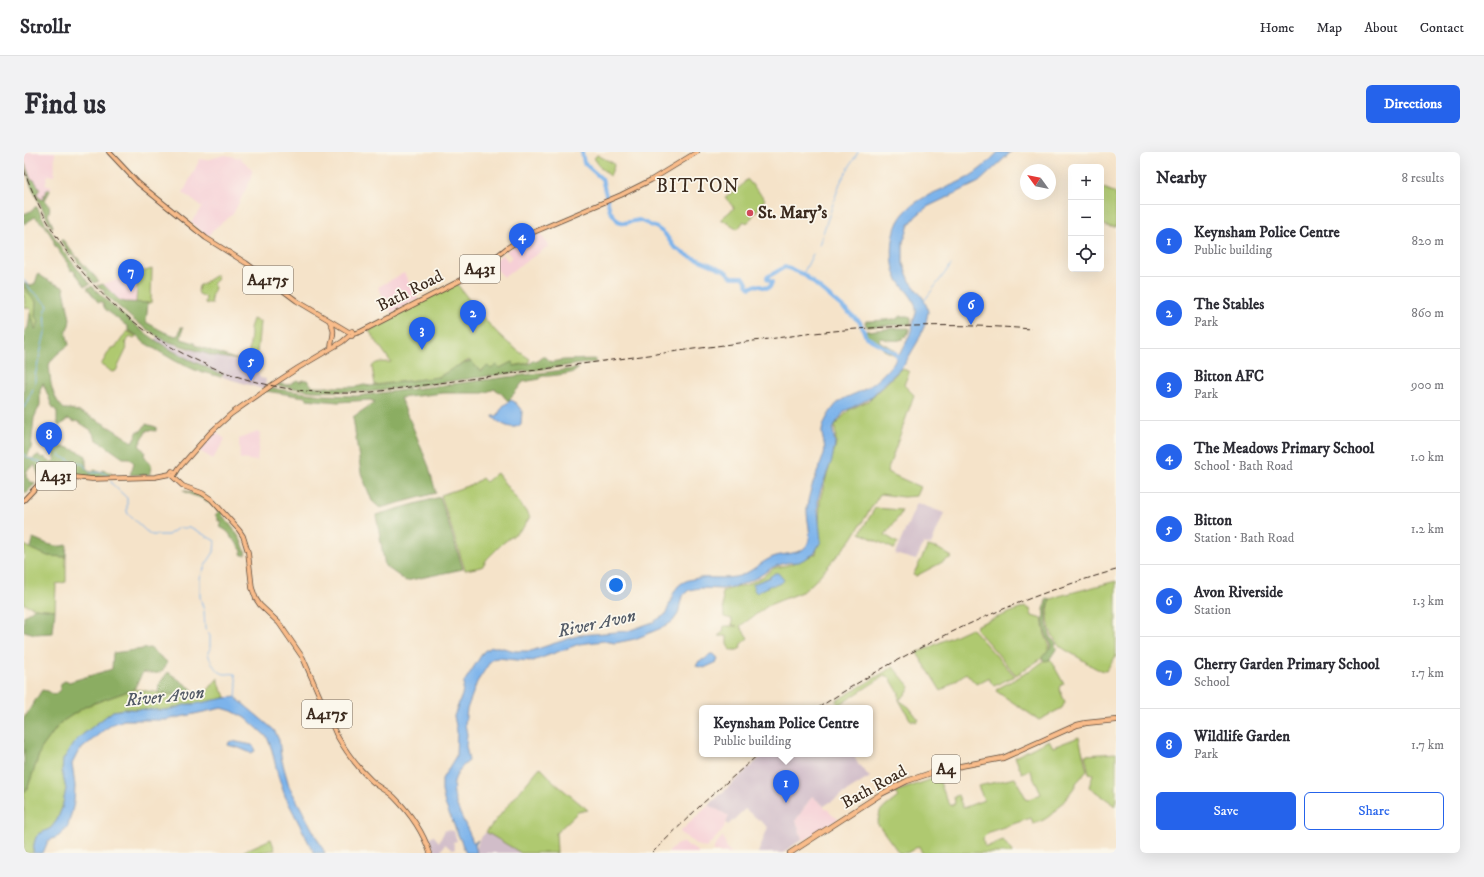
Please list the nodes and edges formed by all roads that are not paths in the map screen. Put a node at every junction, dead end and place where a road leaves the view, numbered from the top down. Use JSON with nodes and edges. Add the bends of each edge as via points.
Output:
{"nodes":[{"id":1,"x":109,"y":152,"type":"edge"},
{"id":2,"x":697,"y":152,"type":"edge"},
{"id":3,"x":330,"y":322,"type":"junction"},
{"id":4,"x":350,"y":334,"type":"junction"},
{"id":5,"x":331,"y":348,"type":"junction"},
{"id":6,"x":173,"y":474,"type":"junction"},
{"id":7,"x":24,"y":500,"type":"edge"},
{"id":8,"x":1116,"y":720,"type":"edge"},
{"id":9,"x":430,"y":853,"type":"edge"},
{"id":10,"x":790,"y":853,"type":"edge"}],
"edges":[{"from":1,"to":3,"type":"main road","number":"A4175","via":[[138,182],[206,238]]},
{"from":2,"to":4,"type":"main road","name":"Bath Road","number":"A431","via":[[636,188],[527,236],[512,244],[476,272]]},
{"from":3,"to":4,"type":"main road","number":"A4175"},
{"from":3,"to":5,"type":"main road","via":[[334,333]]},
{"from":4,"to":5,"type":"main road","name":"Bath Road","number":"A431"},
{"from":5,"to":6,"type":"main road","name":"Bath Road","number":"A431","via":[[272,384],[222,421]]},
{"from":6,"to":7,"type":"main road","number":"A431","via":[[105,479],[53,477],[41,482]]},
{"from":6,"to":9,"type":"main road","number":"A4175","via":[[183,486],[211,499],[239,530],[248,552],[252,588],[256,599],[279,624],[303,658],[342,745],[370,779],[407,812],[423,836]]},
{"from":8,"to":10,"type":"highway","name":"Bath Road","number":"A4","via":[[1077,725],[1006,757],[940,770],[916,778],[887,791]]}]}
